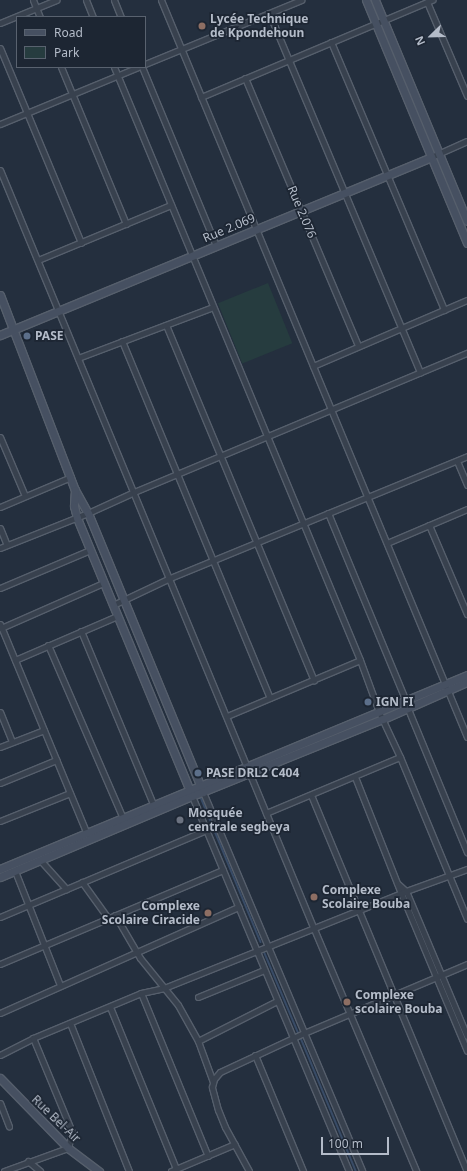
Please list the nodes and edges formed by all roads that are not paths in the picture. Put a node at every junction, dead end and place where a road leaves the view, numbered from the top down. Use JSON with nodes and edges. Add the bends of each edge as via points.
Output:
{"nodes":[{"id":1,"x":33,"y":0,"type":"edge"},
{"id":2,"x":56,"y":0,"type":"edge"},
{"id":3,"x":86,"y":0,"type":"edge"},
{"id":4,"x":114,"y":0,"type":"edge"},
{"id":5,"x":161,"y":0,"type":"edge"},
{"id":6,"x":300,"y":0,"type":"edge"},
{"id":7,"x":366,"y":0,"type":"edge"},
{"id":8,"x":375,"y":0,"type":"edge"},
{"id":9,"x":430,"y":1,"type":"edge"},
{"id":10,"x":37,"y":8,"type":"junction"},
{"id":11,"x":269,"y":13,"type":"junction"},
{"id":12,"x":17,"y":16,"type":"edge"},
{"id":13,"x":40,"y":16,"type":"edge"},
{"id":14,"x":93,"y":16,"type":"edge"},
{"id":15,"x":122,"y":16,"type":"edge"},
{"id":16,"x":16,"y":17,"type":"edge"},
{"id":17,"x":384,"y":20,"type":"junction"},
{"id":18,"x":0,"y":23,"type":"edge"},
{"id":19,"x":376,"y":24,"type":"junction"},
{"id":20,"x":331,"y":42,"type":"junction"},
{"id":21,"x":0,"y":48,"type":"edge"},
{"id":22,"x":181,"y":49,"type":"junction"},
{"id":23,"x":289,"y":60,"type":"junction"},
{"id":24,"x":146,"y":64,"type":"edge"},
{"id":25,"x":61,"y":68,"type":"edge"},
{"id":26,"x":114,"y":68,"type":"edge"},
{"id":27,"x":136,"y":68,"type":"edge"},
{"id":28,"x":142,"y":68,"type":"edge"},
{"id":29,"x":117,"y":76,"type":"junction"},
{"id":30,"x":245,"y":78,"type":"junction"},
{"id":31,"x":72,"y":94,"type":"junction"},
{"id":32,"x":467,"y":96,"type":"edge"},
{"id":33,"x":201,"y":97,"type":"junction"},
{"id":34,"x":27,"y":113,"type":"junction"},
{"id":35,"x":0,"y":124,"type":"edge"},
{"id":36,"x":467,"y":141,"type":"edge"},
{"id":37,"x":439,"y":153,"type":"junction"},
{"id":38,"x":431,"y":156,"type":"junction"},
{"id":39,"x":0,"y":170,"type":"edge"},
{"id":40,"x":387,"y":174,"type":"junction"},
{"id":41,"x":344,"y":192,"type":"junction"},
{"id":42,"x":171,"y":205,"type":"junction"},
{"id":43,"x":301,"y":210,"type":"junction"},
{"id":44,"x":467,"y":221,"type":"edge"},
{"id":45,"x":126,"y":224,"type":"junction"},
{"id":46,"x":256,"y":229,"type":"junction"},
{"id":47,"x":81,"y":243,"type":"junction"},
{"id":48,"x":467,"y":243,"type":"edge"},
{"id":49,"x":216,"y":246,"type":"junction"},
{"id":50,"x":192,"y":255,"type":"junction"},
{"id":51,"x":38,"y":260,"type":"junction"},
{"id":52,"x":0,"y":295,"type":"edge"},
{"id":53,"x":467,"y":300,"type":"edge"},
{"id":54,"x":213,"y":307,"type":"junction"},
{"id":55,"x":444,"y":310,"type":"junction"},
{"id":56,"x":58,"y":311,"type":"junction"},
{"id":57,"x":166,"y":325,"type":"junction"},
{"id":58,"x":401,"y":328,"type":"junction"},
{"id":59,"x":14,"y":329,"type":"junction"},
{"id":60,"x":0,"y":335,"type":"edge"},
{"id":61,"x":122,"y":341,"type":"junction"},
{"id":62,"x":358,"y":346,"type":"junction"},
{"id":63,"x":467,"y":353,"type":"edge"},
{"id":64,"x":78,"y":358,"type":"junction"},
{"id":65,"x":313,"y":366,"type":"junction"},
{"id":66,"x":420,"y":373,"type":"junction"},
{"id":67,"x":331,"y":410,"type":"junction"},
{"id":68,"x":267,"y":436,"type":"junction"},
{"id":69,"x":0,"y":437,"type":"edge"},
{"id":70,"x":221,"y":456,"type":"junction"},
{"id":71,"x":467,"y":456,"type":"edge"},
{"id":72,"x":457,"y":460,"type":"junction"},
{"id":73,"x":176,"y":475,"type":"junction"},
{"id":74,"x":71,"y":476,"type":"junction"},
{"id":75,"x":467,"y":485,"type":"edge"},
{"id":76,"x":75,"y":490,"type":"junction"},
{"id":77,"x":134,"y":492,"type":"junction"},
{"id":78,"x":25,"y":496,"type":"junction"},
{"id":79,"x":368,"y":497,"type":"junction"},
{"id":80,"x":0,"y":507,"type":"edge"},
{"id":81,"x":467,"y":509,"type":"edge"},
{"id":82,"x":328,"y":513,"type":"junction"},
{"id":83,"x":88,"y":514,"type":"junction"},
{"id":84,"x":77,"y":518,"type":"junction"},
{"id":85,"x":303,"y":524,"type":"junction"},
{"id":86,"x":429,"y":525,"type":"junction"},
{"id":87,"x":0,"y":528,"type":"edge"},
{"id":88,"x":256,"y":543,"type":"junction"},
{"id":89,"x":387,"y":543,"type":"junction"},
{"id":90,"x":7,"y":545,"type":"junction"},
{"id":91,"x":0,"y":548,"type":"edge"},
{"id":92,"x":90,"y":550,"type":"junction"},
{"id":93,"x":212,"y":561,"type":"junction"},
{"id":94,"x":170,"y":578,"type":"junction"},
{"id":95,"x":103,"y":583,"type":"junction"},
{"id":96,"x":0,"y":588,"type":"edge"},
{"id":97,"x":123,"y":602,"type":"junction"},
{"id":98,"x":113,"y":605,"type":"junction"},
{"id":99,"x":467,"y":614,"type":"edge"},
{"id":100,"x":117,"y":616,"type":"junction"},
{"id":101,"x":1,"y":626,"type":"edge"},
{"id":102,"x":81,"y":631,"type":"junction"},
{"id":103,"x":48,"y":645,"type":"junction"},
{"id":104,"x":15,"y":660,"type":"junction"},
{"id":105,"x":360,"y":660,"type":"junction"},
{"id":106,"x":467,"y":675,"type":"edge"},
{"id":107,"x":314,"y":680,"type":"junction"},
{"id":108,"x":467,"y":682,"type":"edge"},
{"id":109,"x":446,"y":687,"type":"junction"},
{"id":110,"x":270,"y":698,"type":"junction"},
{"id":111,"x":407,"y":705,"type":"junction"},
{"id":112,"x":0,"y":712,"type":"edge"},
{"id":113,"x":379,"y":712,"type":"junction"},
{"id":114,"x":227,"y":716,"type":"junction"},
{"id":115,"x":383,"y":719,"type":"junction"},
{"id":116,"x":44,"y":730,"type":"junction"},
{"id":117,"x":467,"y":737,"type":"edge"},
{"id":118,"x":12,"y":742,"type":"junction"},
{"id":119,"x":0,"y":747,"type":"edge"},
{"id":120,"x":400,"y":757,"type":"junction"},
{"id":121,"x":56,"y":760,"type":"junction"},
{"id":122,"x":246,"y":766,"type":"junction"},
{"id":123,"x":249,"y":773,"type":"junction"},
{"id":124,"x":355,"y":776,"type":"junction"},
{"id":125,"x":0,"y":783,"type":"edge"},
{"id":126,"x":201,"y":789,"type":"junction"},
{"id":127,"x":70,"y":793,"type":"junction"},
{"id":128,"x":191,"y":793,"type":"junction"},
{"id":129,"x":311,"y":795,"type":"junction"},
{"id":130,"x":154,"y":806,"type":"junction"},
{"id":131,"x":266,"y":814,"type":"junction"},
{"id":132,"x":123,"y":818,"type":"junction"},
{"id":133,"x":0,"y":822,"type":"edge"},
{"id":134,"x":206,"y":830,"type":"junction"},
{"id":135,"x":87,"y":834,"type":"junction"},
{"id":136,"x":467,"y":852,"type":"edge"},
{"id":137,"x":41,"y":861,"type":"junction"},
{"id":138,"x":0,"y":869,"type":"edge"},
{"id":139,"x":467,"y":869,"type":"edge"},
{"id":140,"x":222,"y":870,"type":"junction"},
{"id":141,"x":15,"y":871,"type":"junction"},
{"id":142,"x":0,"y":877,"type":"edge"},
{"id":143,"x":449,"y":877,"type":"junction"},
{"id":144,"x":82,"y":882,"type":"junction"},
{"id":145,"x":66,"y":889,"type":"junction"},
{"id":146,"x":403,"y":892,"type":"junction"},
{"id":147,"x":28,"y":905,"type":"junction"},
{"id":148,"x":238,"y":907,"type":"junction"},
{"id":149,"x":358,"y":911,"type":"junction"},
{"id":150,"x":115,"y":915,"type":"junction"},
{"id":151,"x":0,"y":917,"type":"edge"},
{"id":152,"x":108,"y":918,"type":"junction"},
{"id":153,"x":467,"y":919,"type":"edge"},
{"id":154,"x":314,"y":929,"type":"junction"},
{"id":155,"x":44,"y":945,"type":"junction"},
{"id":156,"x":267,"y":947,"type":"junction"},
{"id":157,"x":256,"y":952,"type":"junction"},
{"id":158,"x":137,"y":953,"type":"junction"},
{"id":159,"x":0,"y":964,"type":"edge"},
{"id":160,"x":467,"y":964,"type":"edge"},
{"id":161,"x":264,"y":970,"type":"junction"},
{"id":162,"x":439,"y":976,"type":"junction"},
{"id":163,"x":60,"y":985,"type":"junction"},
{"id":164,"x":164,"y":988,"type":"junction"},
{"id":165,"x":141,"y":993,"type":"junction"},
{"id":166,"x":394,"y":995,"type":"junction"},
{"id":167,"x":198,"y":996,"type":"dead end"},
{"id":168,"x":277,"y":1001,"type":"junction"},
{"id":169,"x":110,"y":1007,"type":"junction"},
{"id":170,"x":0,"y":1012,"type":"edge"},
{"id":171,"x":351,"y":1014,"type":"junction"},
{"id":172,"x":70,"y":1023,"type":"junction"},
{"id":173,"x":304,"y":1033,"type":"junction"},
{"id":174,"x":467,"y":1036,"type":"edge"},
{"id":175,"x":33,"y":1038,"type":"junction"},
{"id":176,"x":293,"y":1038,"type":"junction"},
{"id":177,"x":198,"y":1041,"type":"junction"},
{"id":178,"x":467,"y":1051,"type":"edge"},
{"id":179,"x":255,"y":1055,"type":"junction"},
{"id":180,"x":0,"y":1056,"type":"edge"},
{"id":181,"x":0,"y":1078,"type":"edge"},
{"id":182,"x":213,"y":1082,"type":"junction"},
{"id":183,"x":0,"y":1103,"type":"edge"},
{"id":184,"x":9,"y":1126,"type":"dead end"},
{"id":185,"x":235,"y":1144,"type":"junction"},
{"id":186,"x":68,"y":1148,"type":"junction"},
{"id":187,"x":208,"y":1156,"type":"junction"},
{"id":188,"x":28,"y":1161,"type":"junction"},
{"id":189,"x":174,"y":1170,"type":"edge"},
{"id":190,"x":4,"y":1171,"type":"edge"},
{"id":191,"x":40,"y":1171,"type":"edge"},
{"id":192,"x":99,"y":1171,"type":"edge"},
{"id":193,"x":129,"y":1171,"type":"edge"},
{"id":194,"x":249,"y":1171,"type":"edge"},
{"id":195,"x":303,"y":1171,"type":"edge"},
{"id":196,"x":350,"y":1171,"type":"edge"},
{"id":197,"x":362,"y":1171,"type":"edge"},
{"id":198,"x":416,"y":1171,"type":"edge"},
{"id":199,"x":467,"y":1171,"type":"edge"}],
"edges":[{"from":1,"to":10,"type":"street"},
{"from":2,"to":10,"type":"street"},
{"from":3,"to":14,"type":"street"},
{"from":4,"to":15,"type":"street"},
{"from":5,"to":22,"type":"street"},
{"from":6,"to":11,"type":"street"},
{"from":7,"to":19,"type":"street"},
{"from":8,"to":17,"type":"street"},
{"from":9,"to":17,"type":"street"},
{"from":9,"to":32,"type":"street"},
{"from":10,"to":12,"type":"street"},
{"from":10,"to":13,"type":"street"},
{"from":11,"to":22,"type":"street"},
{"from":11,"to":23,"type":"street"},
{"from":16,"to":18,"type":"street"},
{"from":17,"to":19,"type":"street"},
{"from":17,"to":37,"type":"street"},
{"from":19,"to":20,"type":"street"},
{"from":19,"to":38,"type":"street"},
{"from":20,"to":23,"type":"street"},
{"from":20,"to":40,"type":"street"},
{"from":21,"to":34,"type":"street"},
{"from":22,"to":24,"type":"street"},
{"from":22,"to":33,"type":"street"},
{"from":23,"to":30,"type":"street"},
{"from":23,"to":41,"type":"street"},
{"from":25,"to":31,"type":"street"},
{"from":26,"to":29,"type":"street"},
{"from":27,"to":29,"type":"street"},
{"from":28,"to":49,"type":"street"},
{"from":29,"to":31,"type":"street"},
{"from":29,"to":42,"type":"street"},
{"from":30,"to":33,"type":"street"},
{"from":30,"to":43,"type":"street","name":"Rue 2.076"},
{"from":31,"to":34,"type":"street"},
{"from":31,"to":45,"type":"street"},
{"from":33,"to":46,"type":"street"},
{"from":34,"to":35,"type":"street"},
{"from":34,"to":47,"type":"street"},
{"from":36,"to":37,"type":"street","name":"Rue 2.069"},
{"from":37,"to":38,"type":"street","name":"Rue 2.069"},
{"from":37,"to":44,"type":"street"},
{"from":38,"to":40,"type":"street","name":"Rue 2.069"},
{"from":38,"to":48,"type":"street"},
{"from":39,"to":51,"type":"street"},
{"from":40,"to":41,"type":"street","name":"Rue 2.069"},
{"from":40,"to":55,"type":"street"},
{"from":41,"to":43,"type":"street","name":"Rue 2.069"},
{"from":41,"to":58,"type":"street"},
{"from":42,"to":45,"type":"street"},
{"from":42,"to":50,"type":"street"},
{"from":43,"to":46,"type":"street","name":"Rue 2.069"},
{"from":43,"to":62,"type":"street","name":"Rue 2.076"},
{"from":45,"to":47,"type":"street"},
{"from":46,"to":49,"type":"street","name":"Rue 2.069"},
{"from":46,"to":65,"type":"street"},
{"from":47,"to":51,"type":"street"},
{"from":49,"to":50,"type":"street","name":"Rue 2.069"},
{"from":50,"to":54,"type":"street"},
{"from":50,"to":56,"type":"street","name":"Rue 2.069"},
{"from":51,"to":56,"type":"street"},
{"from":52,"to":59,"type":"street"},
{"from":53,"to":55,"type":"street"},
{"from":54,"to":57,"type":"street"},
{"from":54,"to":68,"type":"street"},
{"from":55,"to":58,"type":"street"},
{"from":56,"to":59,"type":"street","name":"Rue 2.069"},
{"from":56,"to":64,"type":"street"},
{"from":57,"to":61,"type":"street"},
{"from":57,"to":70,"type":"street"},
{"from":58,"to":62,"type":"street"},
{"from":58,"to":66,"type":"street"},
{"from":59,"to":60,"type":"street","name":"Rue 2.069"},
{"from":59,"to":74,"type":"street"},
{"from":61,"to":64,"type":"street"},
{"from":61,"to":73,"type":"street"},
{"from":62,"to":65,"type":"street"},
{"from":63,"to":66,"type":"street"},
{"from":64,"to":77,"type":"street"},
{"from":65,"to":67,"type":"street"},
{"from":66,"to":67,"type":"street"},
{"from":67,"to":68,"type":"street"},
{"from":67,"to":79,"type":"street"},
{"from":68,"to":70,"type":"street"},
{"from":68,"to":85,"type":"street"},
{"from":69,"to":78,"type":"street"},
{"from":70,"to":73,"type":"street"},
{"from":70,"to":88,"type":"street"},
{"from":71,"to":72,"type":"street"},
{"from":72,"to":75,"type":"street"},
{"from":72,"to":79,"type":"street"},
{"from":73,"to":77,"type":"street"},
{"from":73,"to":93,"type":"street"},
{"from":74,"to":76,"type":"street"},
{"from":74,"to":78,"type":"street"},
{"from":76,"to":83,"type":"street"},
{"from":76,"to":84,"type":"street","via":[[74,506]]},
{"from":77,"to":83,"type":"street"},
{"from":77,"to":94,"type":"street"},
{"from":78,"to":80,"type":"street"},
{"from":79,"to":82,"type":"street"},
{"from":79,"to":89,"type":"street"},
{"from":81,"to":86,"type":"street"},
{"from":82,"to":85,"type":"street"},
{"from":82,"to":111,"type":"street"},
{"from":83,"to":84,"type":"street"},
{"from":83,"to":97,"type":"street"},
{"from":84,"to":90,"type":"street"},
{"from":84,"to":92,"type":"street"},
{"from":85,"to":88,"type":"street"},
{"from":85,"to":105,"type":"street"},
{"from":86,"to":89,"type":"street"},
{"from":86,"to":99,"type":"street"},
{"from":87,"to":90,"type":"street"},
{"from":88,"to":93,"type":"street"},
{"from":88,"to":107,"type":"street"},
{"from":89,"to":109,"type":"street"},
{"from":90,"to":91,"type":"street"},
{"from":92,"to":95,"type":"street"},
{"from":92,"to":96,"type":"street"},
{"from":93,"to":94,"type":"street"},
{"from":93,"to":110,"type":"street"},
{"from":94,"to":97,"type":"street"},
{"from":94,"to":114,"type":"street"},
{"from":95,"to":98,"type":"street"},
{"from":95,"to":101,"type":"street"},
{"from":97,"to":98,"type":"street"},
{"from":97,"to":126,"type":"street"},
{"from":98,"to":100,"type":"street"},
{"from":100,"to":102,"type":"street"},
{"from":100,"to":128,"type":"street"},
{"from":101,"to":104,"type":"street"},
{"from":102,"to":103,"type":"street"},
{"from":102,"to":130,"type":"street"},
{"from":103,"to":104,"type":"street"},
{"from":103,"to":132,"type":"street"},
{"from":104,"to":116,"type":"street"},
{"from":105,"to":107,"type":"street"},
{"from":105,"to":113,"type":"street"},
{"from":106,"to":109,"type":"street"},
{"from":107,"to":110,"type":"street"},
{"from":108,"to":109,"type":"street"},
{"from":109,"to":111,"type":"street"},
{"from":109,"to":117,"type":"street"},
{"from":110,"to":114,"type":"street"},
{"from":111,"to":113,"type":"street"},
{"from":111,"to":115,"type":"street"},
{"from":111,"to":136,"type":"street"},
{"from":112,"to":118,"type":"street"},
{"from":113,"to":115,"type":"street"},
{"from":113,"to":122,"type":"street"},
{"from":114,"to":122,"type":"street"},
{"from":115,"to":120,"type":"street"},
{"from":115,"to":123,"type":"street"},
{"from":116,"to":118,"type":"street"},
{"from":116,"to":121,"type":"street"},
{"from":118,"to":119,"type":"street"},
{"from":120,"to":124,"type":"street"},
{"from":120,"to":143,"type":"street"},
{"from":121,"to":125,"type":"street"},
{"from":121,"to":127,"type":"street"},
{"from":122,"to":123,"type":"street"},
{"from":122,"to":126,"type":"street"},
{"from":123,"to":126,"type":"street"},
{"from":123,"to":131,"type":"street"},
{"from":124,"to":129,"type":"street"},
{"from":124,"to":146,"type":"street","via":[[396,882]]},
{"from":126,"to":128,"type":"street"},
{"from":126,"to":156,"type":"street"},
{"from":127,"to":133,"type":"street"},
{"from":127,"to":135,"type":"street"},
{"from":128,"to":130,"type":"street"},
{"from":128,"to":134,"type":"street"},
{"from":128,"to":137,"type":"street"},
{"from":129,"to":131,"type":"street"},
{"from":129,"to":149,"type":"street"},
{"from":130,"to":132,"type":"street"},
{"from":131,"to":154,"type":"street"},
{"from":132,"to":135,"type":"street"},
{"from":134,"to":140,"type":"street"},
{"from":134,"to":144,"type":"street"},
{"from":135,"to":138,"type":"street"},
{"from":137,"to":141,"type":"street"},
{"from":137,"to":145,"type":"street"},
{"from":139,"to":143,"type":"street"},
{"from":140,"to":148,"type":"street"},
{"from":140,"to":150,"type":"street"},
{"from":141,"to":142,"type":"street"},
{"from":141,"to":147,"type":"street"},
{"from":143,"to":146,"type":"street"},
{"from":143,"to":153,"type":"street"},
{"from":144,"to":145,"type":"street"},
{"from":144,"to":152,"type":"street"},
{"from":145,"to":147,"type":"street"},
{"from":146,"to":149,"type":"street"},
{"from":146,"to":162,"type":"street"},
{"from":147,"to":151,"type":"street"},
{"from":147,"to":155,"type":"street"},
{"from":148,"to":157,"type":"street"},
{"from":148,"to":158,"type":"street"},
{"from":149,"to":154,"type":"street"},
{"from":149,"to":166,"type":"street"},
{"from":150,"to":152,"type":"street"},
{"from":150,"to":158,"type":"street"},
{"from":152,"to":155,"type":"street"},
{"from":154,"to":156,"type":"street"},
{"from":154,"to":171,"type":"street"},
{"from":155,"to":159,"type":"street"},
{"from":155,"to":163,"type":"street"},
{"from":156,"to":157,"type":"street"},
{"from":156,"to":173,"type":"street"},
{"from":157,"to":161,"type":"street"},
{"from":157,"to":164,"type":"street"},
{"from":158,"to":163,"type":"street"},
{"from":158,"to":164,"type":"street"},
{"from":160,"to":162,"type":"street"},
{"from":161,"to":167,"type":"street"},
{"from":161,"to":168,"type":"street"},
{"from":162,"to":166,"type":"street"},
{"from":162,"to":174,"type":"street"},
{"from":162,"to":178,"type":"street"},
{"from":163,"to":170,"type":"street"},
{"from":164,"to":165,"type":"street"},
{"from":164,"to":177,"type":"street","via":[[178,1005]]},
{"from":165,"to":169,"type":"street"},
{"from":165,"to":187,"type":"street"},
{"from":166,"to":171,"type":"street"},
{"from":166,"to":199,"type":"street"},
{"from":168,"to":176,"type":"street"},
{"from":168,"to":177,"type":"street"},
{"from":169,"to":172,"type":"street"},
{"from":169,"to":189,"type":"street"},
{"from":171,"to":173,"type":"street"},
{"from":171,"to":198,"type":"street"},
{"from":172,"to":175,"type":"street"},
{"from":172,"to":193,"type":"street"},
{"from":173,"to":176,"type":"street"},
{"from":173,"to":197,"type":"street"},
{"from":175,"to":180,"type":"street"},
{"from":175,"to":186,"type":"street","via":[[72,1132]]},
{"from":176,"to":179,"type":"street"},
{"from":176,"to":196,"type":"street"},
{"from":177,"to":182,"type":"street"},
{"from":179,"to":182,"type":"street","via":[[224,1069]]},
{"from":179,"to":195,"type":"street"},
{"from":181,"to":186,"type":"street","name":"Rue Bel-Air"},
{"from":182,"to":185,"type":"street","via":[[213,1092],[222,1120]]},
{"from":183,"to":184,"type":"street"},
{"from":185,"to":187,"type":"street"},
{"from":185,"to":194,"type":"street"},
{"from":186,"to":188,"type":"street"},
{"from":186,"to":192,"type":"street","name":"Rue Bel-Air"},
{"from":187,"to":189,"type":"street"},
{"from":188,"to":190,"type":"street"},
{"from":188,"to":191,"type":"street"}]}
